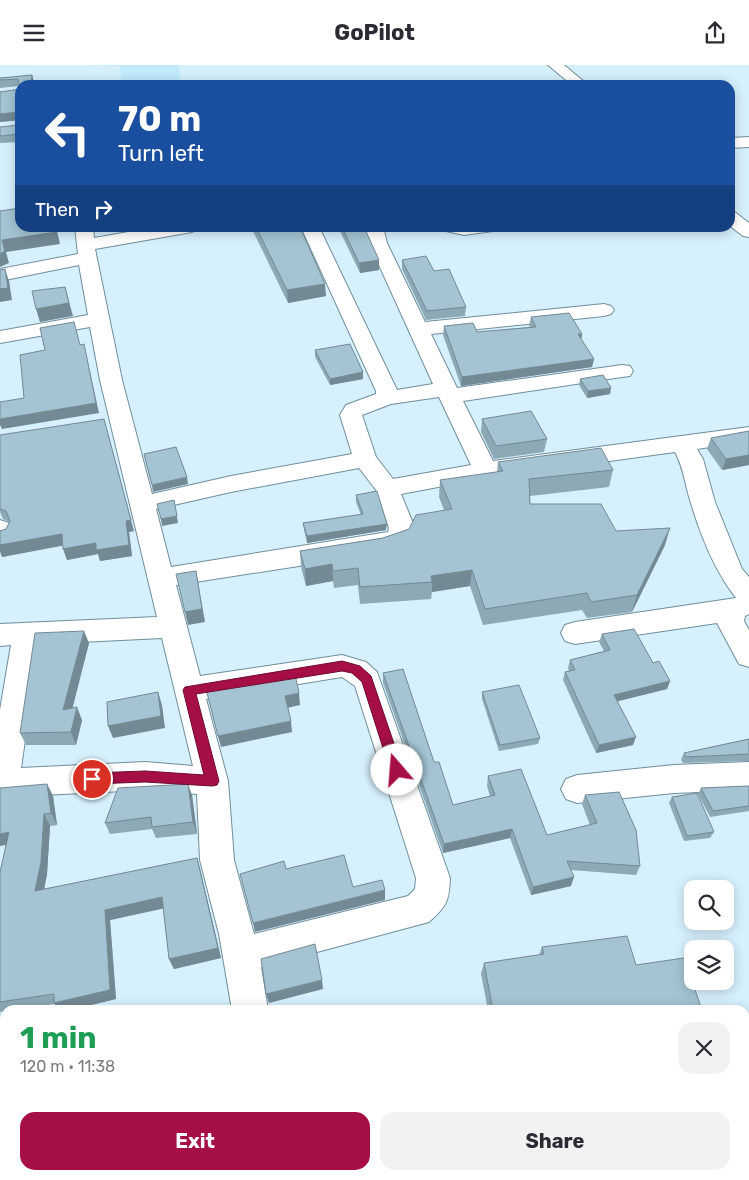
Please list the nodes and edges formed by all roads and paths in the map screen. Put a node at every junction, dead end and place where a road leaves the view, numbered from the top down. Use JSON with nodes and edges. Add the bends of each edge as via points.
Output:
{"nodes":[{"id":1,"x":549,"y":67,"type":"edge"},
{"id":2,"x":558,"y":80,"type":"edge"},
{"id":3,"x":572,"y":80,"type":"edge"},
{"id":4,"x":749,"y":142,"type":"edge"},
{"id":5,"x":735,"y":143,"type":"edge"},
{"id":6,"x":735,"y":203,"type":"edge"},
{"id":7,"x":749,"y":214,"type":"edge"},
{"id":8,"x":735,"y":221,"type":"edge"},
{"id":9,"x":159,"y":232,"type":"edge"},
{"id":10,"x":312,"y":232,"type":"edge"},
{"id":11,"x":375,"y":232,"type":"edge"},
{"id":12,"x":749,"y":232,"type":"edge"},
{"id":13,"x":85,"y":243,"type":"edge"},
{"id":14,"x":0,"y":275,"type":"edge"},
{"id":15,"x":604,"y":310,"type":"dead end"},
{"id":16,"x":100,"y":319,"type":"junction"},
{"id":17,"x":419,"y":329,"type":"junction"},
{"id":18,"x":0,"y":337,"type":"edge"},
{"id":19,"x":622,"y":371,"type":"dead end"},
{"id":20,"x":449,"y":392,"type":"junction"},
{"id":21,"x":387,"y":398,"type":"junction"},
{"id":22,"x":749,"y":434,"type":"edge"},
{"id":23,"x":682,"y":445,"type":"junction"},
{"id":24,"x":366,"y":459,"type":"junction"},
{"id":25,"x":486,"y":470,"type":"junction"},
{"id":26,"x":387,"y":488,"type":"junction"},
{"id":27,"x":143,"y":504,"type":"junction"},
{"id":28,"x":161,"y":578,"type":"junction"},
{"id":29,"x":743,"y":603,"type":"edge"},
{"id":30,"x":173,"y":627,"type":"junction"},
{"id":31,"x":575,"y":633,"type":"dead end"},
{"id":32,"x":14,"y":634,"type":"edge"},
{"id":33,"x":749,"y":656,"type":"edge"},
{"id":34,"x":189,"y":690,"type":"junction"},
{"id":35,"x":749,"y":777,"type":"edge"},
{"id":36,"x":212,"y":781,"type":"junction"},
{"id":37,"x":1,"y":783,"type":"edge"},
{"id":38,"x":577,"y":789,"type":"dead end"},
{"id":39,"x":239,"y":955,"type":"junction"},
{"id":40,"x":249,"y":1005,"type":"edge"}],
"edges":[{"from":1,"to":2,"type":"street"},
{"from":1,"to":3,"type":"street"},
{"from":4,"to":5,"type":"street"},
{"from":6,"to":7,"type":"street"},
{"from":8,"to":12,"type":"street"},
{"from":9,"to":13,"type":"street"},
{"from":10,"to":21,"type":"street","via":[[387,391]]},
{"from":11,"to":17,"type":"street"},
{"from":13,"to":14,"type":"street"},
{"from":13,"to":16,"type":"street"},
{"from":15,"to":17,"type":"street"},
{"from":16,"to":18,"type":"street"},
{"from":16,"to":27,"type":"street","via":[[111,420]]},
{"from":17,"to":20,"type":"street"},
{"from":19,"to":20,"type":"street"},
{"from":20,"to":21,"type":"street"},
{"from":20,"to":25,"type":"street"},
{"from":21,"to":24,"type":"street","via":[[354,410],[351,415]]},
{"from":22,"to":23,"type":"street"},
{"from":23,"to":25,"type":"street"},
{"from":23,"to":29,"type":"street","via":[[691,459],[703,502]]},
{"from":24,"to":26,"type":"street"},
{"from":24,"to":27,"type":"street"},
{"from":25,"to":26,"type":"street"},
{"from":26,"to":28,"type":"street","via":[[402,528],[399,538],[382,544]]},
{"from":27,"to":28,"type":"street"},
{"from":28,"to":30,"type":"street"},
{"from":29,"to":31,"type":"street"},
{"from":29,"to":33,"type":"street","via":[[730,621]]},
{"from":30,"to":32,"type":"street"},
{"from":30,"to":34,"type":"street"},
{"from":32,"to":37,"type":"street"},
{"from":34,"to":36,"type":"street"},
{"from":34,"to":39,"type":"street","via":[[342,666],[356,669],[367,679],[432,879],[432,897],[417,910]]},
{"from":35,"to":38,"type":"street","via":[[674,779]]},
{"from":36,"to":37,"type":"street","via":[[145,777]]},
{"from":36,"to":39,"type":"street","via":[[217,860]]},
{"from":39,"to":40,"type":"street"}]}
